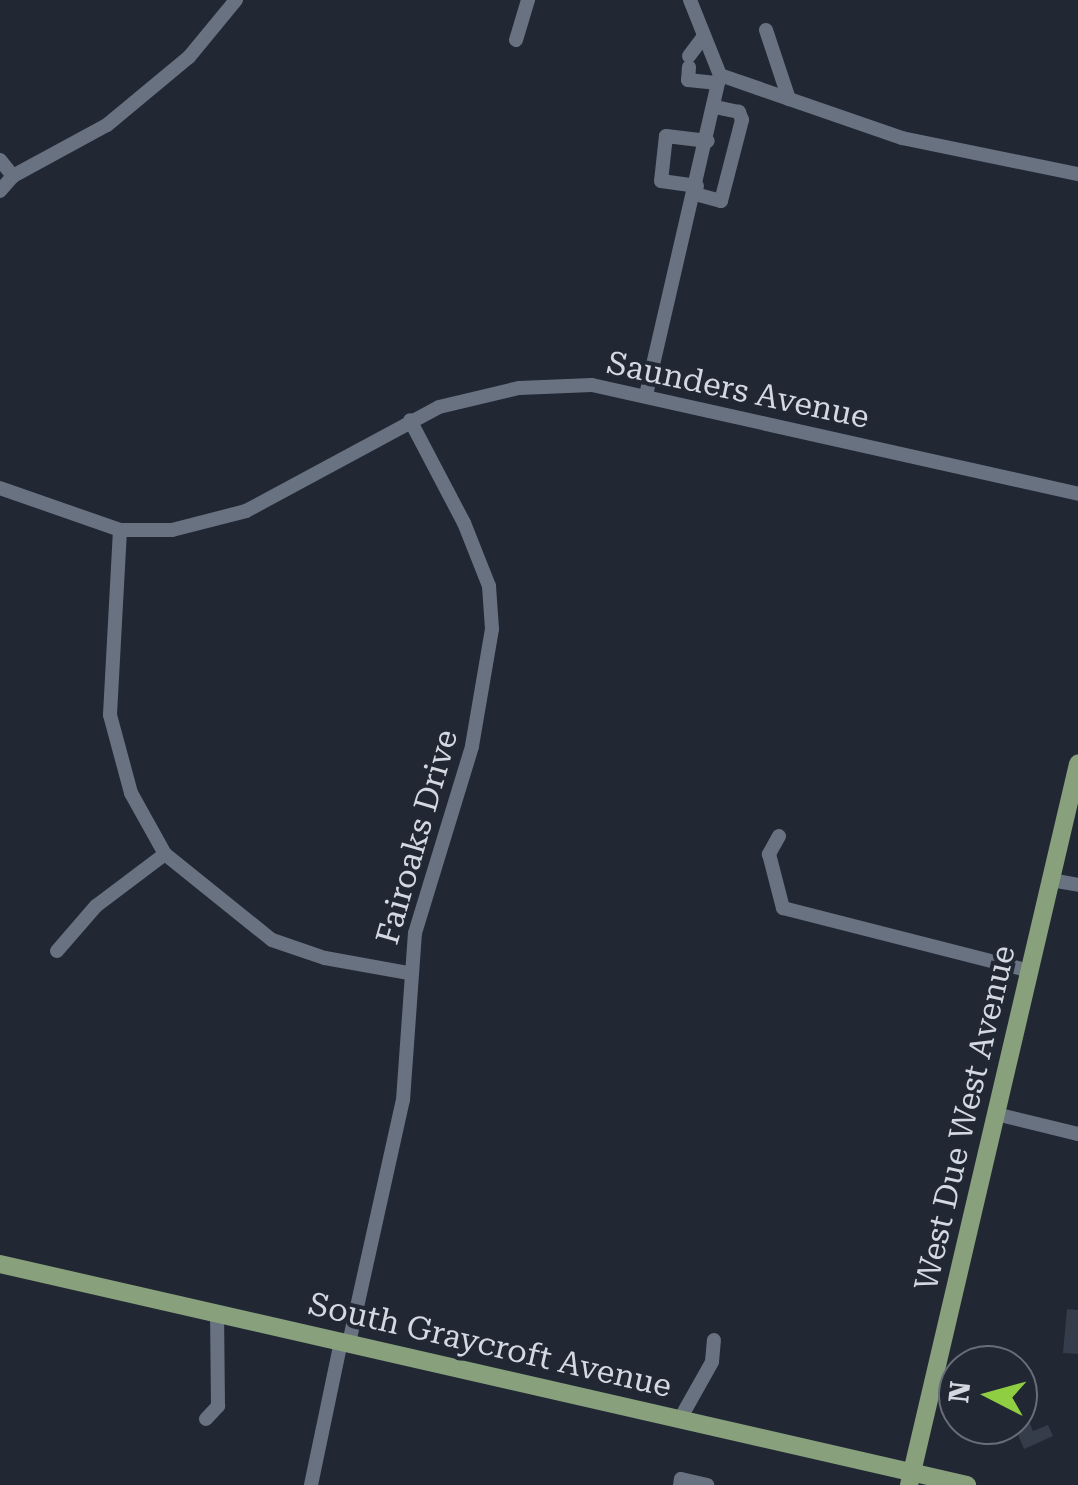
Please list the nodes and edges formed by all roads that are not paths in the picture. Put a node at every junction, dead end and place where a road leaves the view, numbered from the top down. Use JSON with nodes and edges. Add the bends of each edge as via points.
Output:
{"nodes":[{"id":1,"x":236,"y":0,"type":"edge"},
{"id":2,"x":528,"y":0,"type":"edge"},
{"id":3,"x":690,"y":0,"type":"edge"},
{"id":4,"x":766,"y":30,"type":"dead end"},
{"id":5,"x":704,"y":36,"type":"junction"},
{"id":6,"x":516,"y":40,"type":"dead end"},
{"id":7,"x":719,"y":79,"type":"junction"},
{"id":8,"x":789,"y":98,"type":"junction"},
{"id":9,"x":715,"y":107,"type":"junction"},
{"id":10,"x":708,"y":141,"type":"junction"},
{"id":11,"x":0,"y":160,"type":"edge"},
{"id":12,"x":1078,"y":174,"type":"edge"},
{"id":13,"x":13,"y":176,"type":"junction"},
{"id":14,"x":696,"y":190,"type":"junction"},
{"id":15,"x":0,"y":191,"type":"edge"},
{"id":16,"x":646,"y":395,"type":"junction"},
{"id":17,"x":410,"y":420,"type":"junction"},
{"id":18,"x":0,"y":488,"type":"edge"},
{"id":19,"x":1078,"y":494,"type":"edge"},
{"id":20,"x":120,"y":530,"type":"junction"},
{"id":21,"x":1078,"y":766,"type":"edge"},
{"id":22,"x":779,"y":836,"type":"dead end"},
{"id":23,"x":165,"y":854,"type":"junction"},
{"id":24,"x":1051,"y":880,"type":"junction"},
{"id":25,"x":1078,"y":885,"type":"edge"},
{"id":26,"x":57,"y":951,"type":"dead end"},
{"id":27,"x":1030,"y":970,"type":"junction"},
{"id":28,"x":408,"y":972,"type":"junction"},
{"id":29,"x":996,"y":1114,"type":"junction"},
{"id":30,"x":1078,"y":1134,"type":"edge"},
{"id":31,"x":0,"y":1264,"type":"edge"},
{"id":32,"x":217,"y":1313,"type":"junction"},
{"id":33,"x":714,"y":1340,"type":"dead end"},
{"id":34,"x":345,"y":1342,"type":"junction"},
{"id":35,"x":206,"y":1419,"type":"dead end"},
{"id":36,"x":680,"y":1419,"type":"junction"},
{"id":37,"x":911,"y":1478,"type":"edge"},
{"id":38,"x":687,"y":1484,"type":"edge"},
{"id":39,"x":312,"y":1485,"type":"edge"},
{"id":40,"x":707,"y":1485,"type":"edge"},
{"id":41,"x":966,"y":1485,"type":"edge"}],
"edges":[{"from":1,"to":13,"type":"street","via":[[189,58],[107,125]]},
{"from":2,"to":6,"type":"street"},
{"from":3,"to":5,"type":"street"},
{"from":4,"to":8,"type":"street"},
{"from":5,"to":7,"type":"street"},
{"from":5,"to":7,"type":"street","via":[[689,61],[688,80]]},
{"from":7,"to":8,"type":"street"},
{"from":7,"to":9,"type":"street"},
{"from":8,"to":12,"type":"street","via":[[902,138]]},
{"from":9,"to":10,"type":"street"},
{"from":9,"to":14,"type":"street","via":[[739,112],[742,120],[721,201]]},
{"from":10,"to":14,"type":"street"},
{"from":10,"to":14,"type":"street","via":[[666,136],[662,181]]},
{"from":11,"to":13,"type":"street"},
{"from":13,"to":15,"type":"street"},
{"from":14,"to":16,"type":"street"},
{"from":16,"to":17,"type":"street","name":"Saunders Avenue","via":[[592,385],[519,388],[472,396]]},
{"from":16,"to":19,"type":"street","name":"Saunders Avenue"},
{"from":17,"to":20,"type":"street","name":"Saunders Avenue","via":[[246,512],[172,530]]},
{"from":17,"to":28,"type":"street","name":"Fairoaks Drive","via":[[489,586],[492,629],[480,713]]},
{"from":18,"to":20,"type":"street","name":"Saunders Avenue"},
{"from":20,"to":23,"type":"street","via":[[110,715],[132,793]]},
{"from":21,"to":24,"type":"main road","name":"West Due West Avenue"},
{"from":22,"to":27,"type":"street","via":[[770,854],[780,902]]},
{"from":23,"to":26,"type":"street","via":[[96,906]]},
{"from":23,"to":28,"type":"street","via":[[272,940],[326,958]]},
{"from":24,"to":25,"type":"street"},
{"from":24,"to":27,"type":"main road","name":"West Due West Avenue"},
{"from":27,"to":29,"type":"main road","name":"West Due West Avenue"},
{"from":28,"to":34,"type":"street","name":"Fairoaks Drive","via":[[403,1100]]},
{"from":29,"to":30,"type":"street"},
{"from":29,"to":37,"type":"main road","name":"West Due West Avenue"},
{"from":31,"to":32,"type":"main road","name":"South Graycroft Avenue"},
{"from":32,"to":34,"type":"main road","name":"South Graycroft Avenue"},
{"from":32,"to":35,"type":"street","via":[[218,1406]]},
{"from":33,"to":36,"type":"street","via":[[712,1362]]},
{"from":34,"to":36,"type":"main road","name":"South Graycroft Avenue"},
{"from":34,"to":39,"type":"street","name":"Fairoaks Drive"},
{"from":36,"to":37,"type":"main road","name":"South Graycroft Avenue"},
{"from":37,"to":41,"type":"main road","name":"South Graycroft Avenue"},
{"from":38,"to":40,"type":"street"}]}
